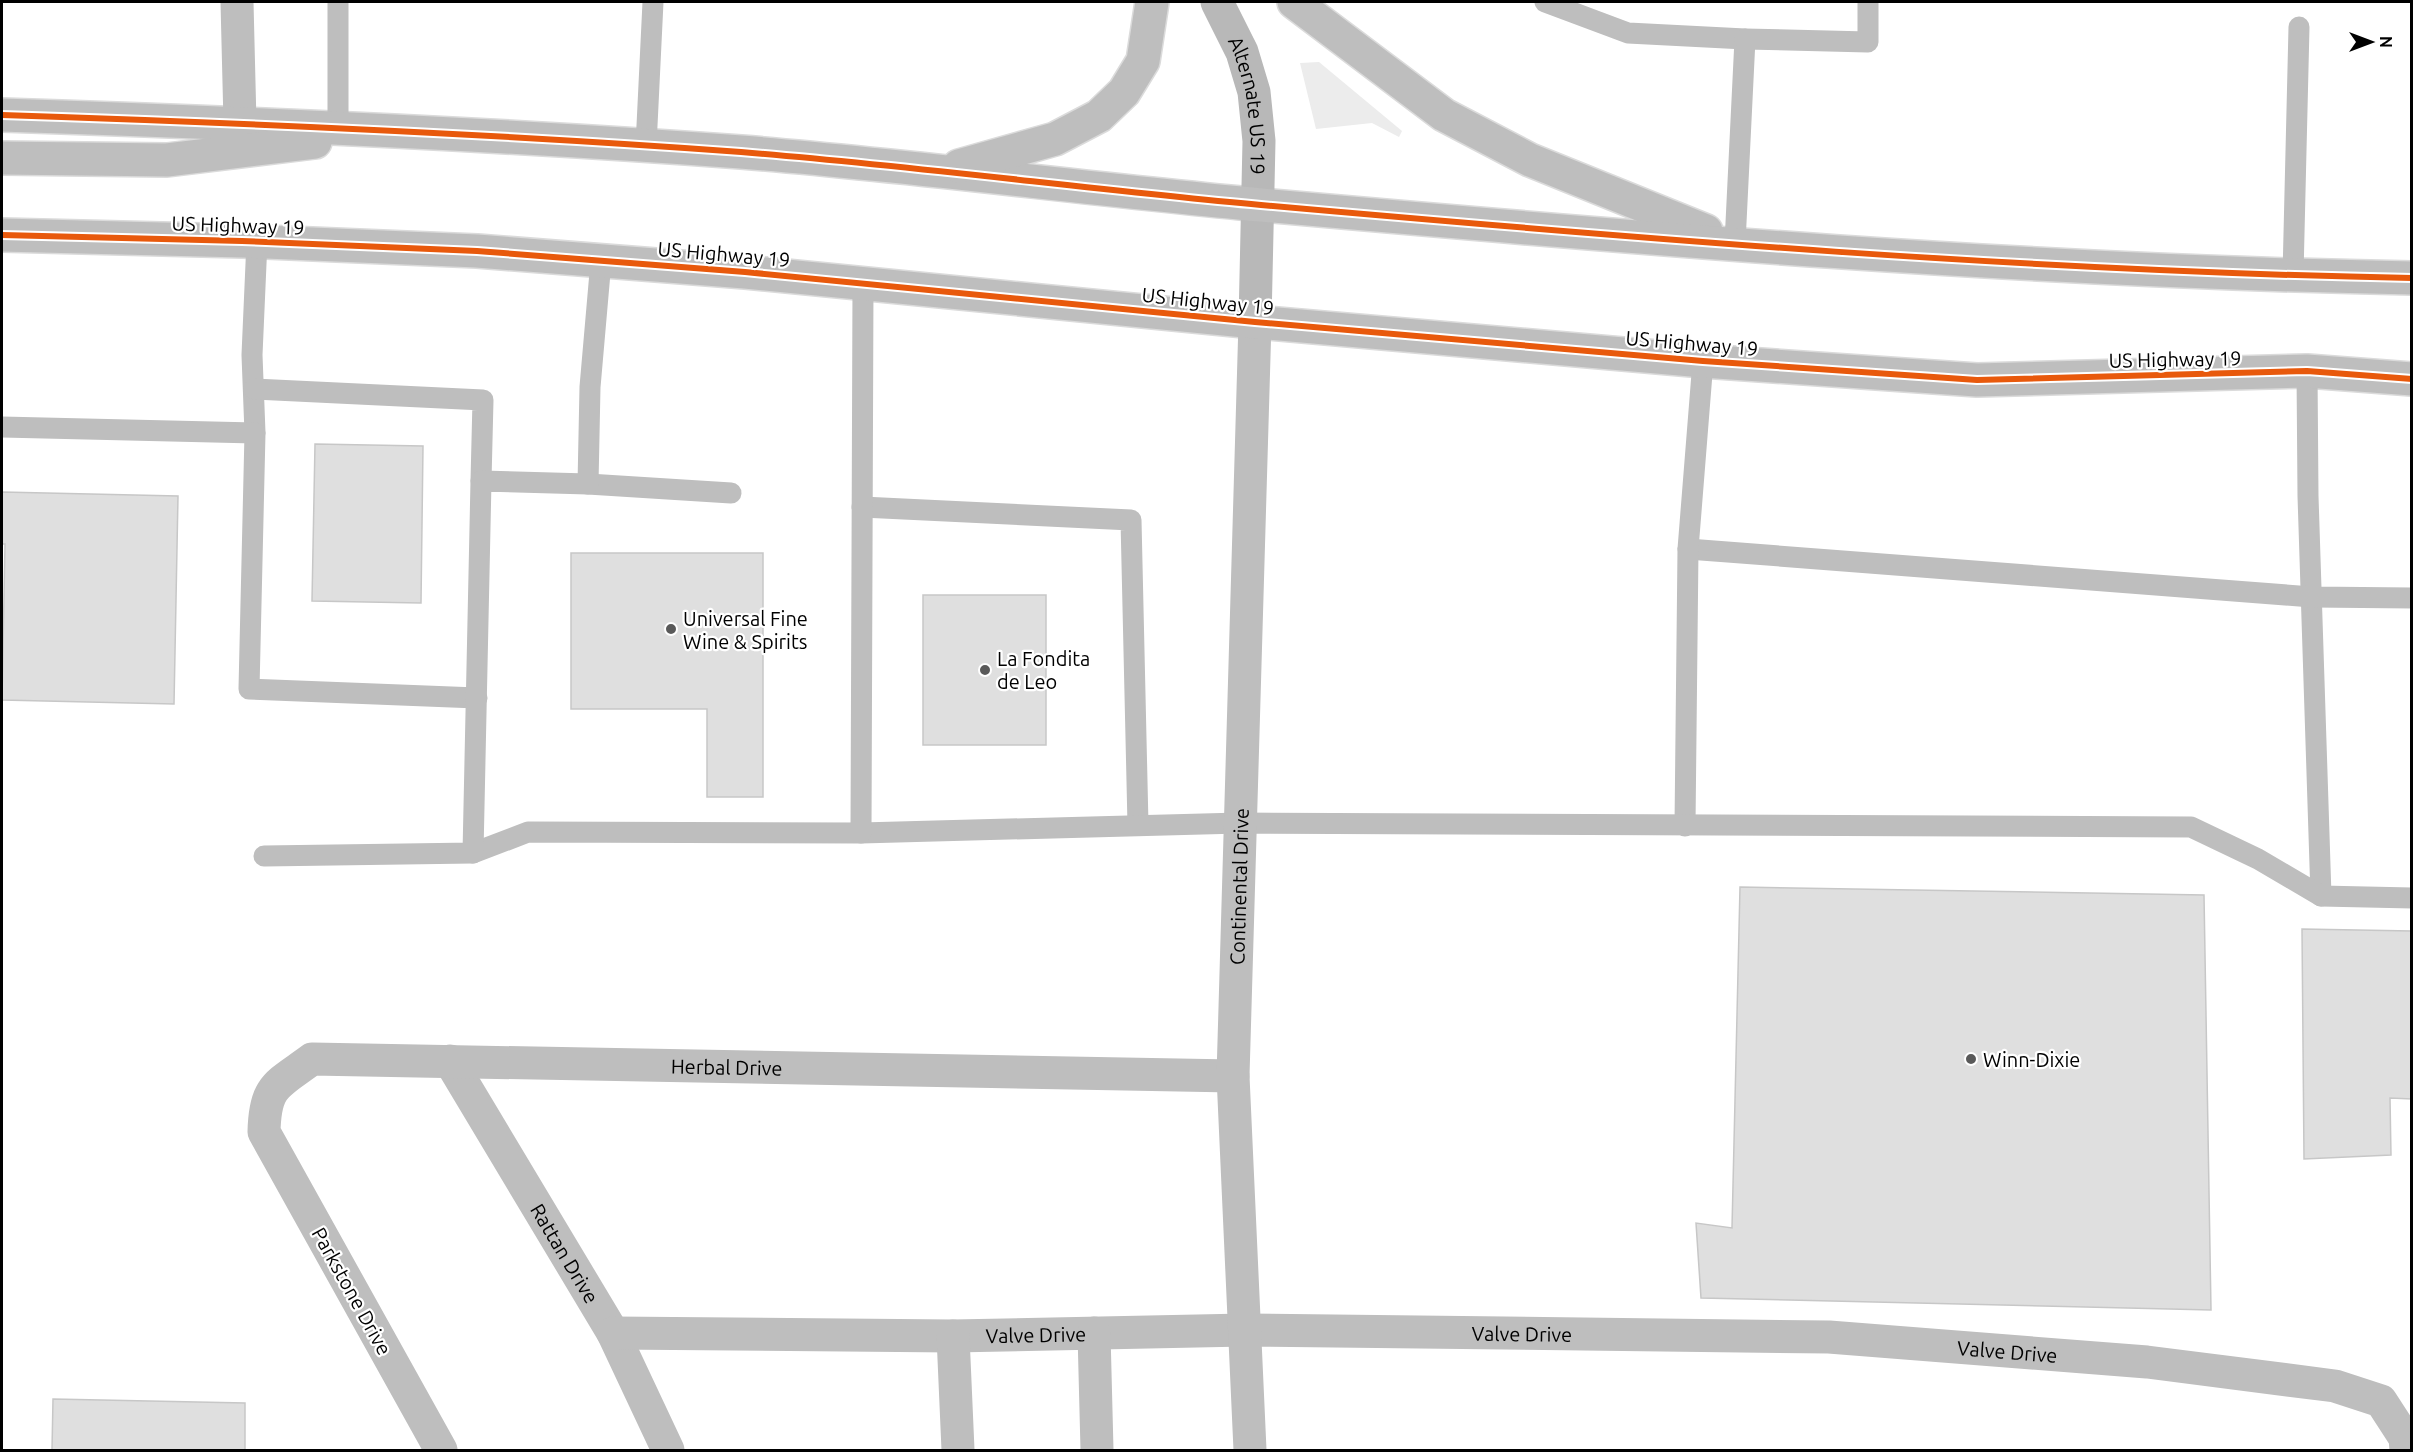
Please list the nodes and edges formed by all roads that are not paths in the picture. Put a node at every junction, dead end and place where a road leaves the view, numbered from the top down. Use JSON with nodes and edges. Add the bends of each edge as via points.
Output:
{"nodes":[{"id":1,"x":237,"y":2,"type":"edge"},
{"id":2,"x":338,"y":2,"type":"edge"},
{"id":3,"x":653,"y":2,"type":"edge"},
{"id":4,"x":1152,"y":2,"type":"edge"},
{"id":5,"x":1217,"y":2,"type":"edge"},
{"id":6,"x":1545,"y":2,"type":"edge"},
{"id":7,"x":1868,"y":2,"type":"edge"},
{"id":8,"x":1313,"y":7,"type":"edge"},
{"id":9,"x":1579,"y":8,"type":"edge"},
{"id":10,"x":2299,"y":27,"type":"dead end"},
{"id":11,"x":1744,"y":39,"type":"junction"},
{"id":12,"x":2,"y":115,"type":"edge"},
{"id":13,"x":240,"y":123,"type":"junction"},
{"id":14,"x":338,"y":128,"type":"junction"},
{"id":15,"x":400,"y":131,"type":"junction"},
{"id":16,"x":645,"y":146,"type":"junction"},
{"id":17,"x":2,"y":158,"type":"edge"},
{"id":18,"x":935,"y":172,"type":"junction"},
{"id":19,"x":1257,"y":204,"type":"junction"},
{"id":20,"x":2,"y":236,"type":"edge"},
{"id":21,"x":257,"y":241,"type":"junction"},
{"id":22,"x":1736,"y":243,"type":"junction"},
{"id":23,"x":601,"y":261,"type":"junction"},
{"id":24,"x":2293,"y":275,"type":"junction"},
{"id":25,"x":2412,"y":278,"type":"edge"},
{"id":26,"x":863,"y":284,"type":"junction"},
{"id":27,"x":1255,"y":322,"type":"junction"},
{"id":28,"x":1703,"y":361,"type":"junction"},
{"id":29,"x":2412,"y":361,"type":"edge"},
{"id":30,"x":2307,"y":371,"type":"junction"},
{"id":31,"x":2412,"y":379,"type":"edge"},
{"id":32,"x":254,"y":389,"type":"junction"},
{"id":33,"x":2,"y":427,"type":"edge"},
{"id":34,"x":255,"y":433,"type":"junction"},
{"id":35,"x":481,"y":482,"type":"junction"},
{"id":36,"x":588,"y":484,"type":"junction"},
{"id":37,"x":731,"y":493,"type":"dead end"},
{"id":38,"x":862,"y":507,"type":"junction"},
{"id":39,"x":1688,"y":549,"type":"junction"},
{"id":40,"x":2312,"y":597,"type":"junction"},
{"id":41,"x":2412,"y":598,"type":"edge"},
{"id":42,"x":477,"y":698,"type":"junction"},
{"id":43,"x":1240,"y":823,"type":"junction"},
{"id":44,"x":1138,"y":825,"type":"junction"},
{"id":45,"x":1684,"y":826,"type":"junction"},
{"id":46,"x":861,"y":833,"type":"junction"},
{"id":47,"x":473,"y":853,"type":"junction"},
{"id":48,"x":264,"y":856,"type":"dead end"},
{"id":49,"x":2321,"y":896,"type":"junction"},
{"id":50,"x":2412,"y":898,"type":"edge"},
{"id":51,"x":450,"y":1061,"type":"junction"},
{"id":52,"x":1233,"y":1076,"type":"junction"},
{"id":53,"x":264,"y":1132,"type":"joint"},
{"id":54,"x":1245,"y":1330,"type":"junction"},
{"id":55,"x":613,"y":1333,"type":"junction"},
{"id":56,"x":1095,"y":1333,"type":"junction"},
{"id":57,"x":953,"y":1336,"type":"junction"},
{"id":58,"x":2405,"y":1444,"type":"edge"},
{"id":59,"x":441,"y":1450,"type":"edge"},
{"id":60,"x":668,"y":1450,"type":"edge"},
{"id":61,"x":958,"y":1450,"type":"edge"},
{"id":62,"x":1097,"y":1450,"type":"edge"},
{"id":63,"x":1250,"y":1450,"type":"edge"}],
"edges":[{"from":1,"to":13,"type":"main road"},
{"from":2,"to":14,"type":"lane"},
{"from":3,"to":16,"type":"lane"},
{"from":4,"to":18,"type":"main road","via":[[1143,61],[1124,92],[1099,116],[1055,139]]},
{"from":5,"to":19,"type":"main road","name":"Alternate US 19","via":[[1242,52],[1254,92],[1259,141]]},
{"from":6,"to":9,"type":"lane"},
{"from":7,"to":11,"type":"lane","via":[[1868,42]]},
{"from":8,"to":22,"type":"main road","via":[[1444,115],[1530,160]]},
{"from":9,"to":11,"type":"lane","via":[[1628,33]]},
{"from":10,"to":24,"type":"lane"},
{"from":11,"to":22,"type":"lane"},
{"from":12,"to":13,"type":"main road"},
{"from":13,"to":14,"type":"main road"},
{"from":14,"to":15,"type":"main road"},
{"from":15,"to":16,"type":"main road"},
{"from":15,"to":17,"type":"main road","via":[[167,160]]},
{"from":16,"to":18,"type":"main road"},
{"from":18,"to":19,"type":"main road"},
{"from":19,"to":22,"type":"main road"},
{"from":19,"to":27,"type":"main road","name":"Alternate US 19"},
{"from":20,"to":21,"type":"main road","name":"US Highway 19"},
{"from":21,"to":23,"type":"main road","name":"US Highway 19"},
{"from":21,"to":32,"type":"lane"},
{"from":22,"to":24,"type":"main road","via":[[2055,266]]},
{"from":23,"to":26,"type":"main road","name":"US Highway 19"},
{"from":23,"to":36,"type":"lane","via":[[590,387]]},
{"from":24,"to":25,"type":"main road"},
{"from":26,"to":27,"type":"main road","name":"US Highway 19"},
{"from":26,"to":38,"type":"lane"},
{"from":27,"to":28,"type":"main road","name":"US Highway 19"},
{"from":27,"to":43,"type":"main road","name":"Continental Drive"},
{"from":28,"to":30,"type":"main road","name":"US Highway 19","via":[[1977,380]]},
{"from":28,"to":39,"type":"lane"},
{"from":29,"to":30,"type":"main road"},
{"from":30,"to":31,"type":"main road","name":"US Highway 19"},
{"from":30,"to":40,"type":"lane"},
{"from":32,"to":34,"type":"lane"},
{"from":32,"to":35,"type":"lane","via":[[483,400]]},
{"from":33,"to":34,"type":"lane"},
{"from":34,"to":42,"type":"lane","via":[[249,689]]},
{"from":35,"to":36,"type":"lane"},
{"from":35,"to":42,"type":"lane"},
{"from":36,"to":37,"type":"lane"},
{"from":38,"to":44,"type":"lane","via":[[1131,520]]},
{"from":38,"to":46,"type":"lane"},
{"from":39,"to":40,"type":"lane"},
{"from":39,"to":45,"type":"lane"},
{"from":40,"to":41,"type":"lane"},
{"from":40,"to":49,"type":"lane"},
{"from":42,"to":47,"type":"lane"},
{"from":43,"to":44,"type":"lane"},
{"from":43,"to":45,"type":"lane"},
{"from":43,"to":52,"type":"main road","name":"Continental Drive"},
{"from":44,"to":46,"type":"lane"},
{"from":45,"to":49,"type":"lane","via":[[2191,827]]},
{"from":46,"to":47,"type":"lane","via":[[528,832]]},
{"from":47,"to":48,"type":"lane"},
{"from":49,"to":50,"type":"lane"},
{"from":51,"to":52,"type":"main road","name":"Herbal Drive"},
{"from":51,"to":53,"type":"main road","name":"Herbal Drive","via":[[312,1059],[272,1089],[264,1109]]},
{"from":51,"to":55,"type":"main road","name":"Rattan Drive"},
{"from":52,"to":54,"type":"main road","name":"Continental Drive"},
{"from":53,"to":59,"type":"main road","name":"Parkstone Drive"},
{"from":54,"to":56,"type":"main road","name":"Valve Drive"},
{"from":54,"to":58,"type":"main road","name":"Valve Drive","via":[[1829,1337],[2147,1362],[2335,1386],[2381,1401]]},
{"from":54,"to":63,"type":"main road","name":"Continental Drive"},
{"from":55,"to":57,"type":"main road","name":"Valve Drive"},
{"from":55,"to":60,"type":"main road","name":"Rattan Drive"},
{"from":56,"to":57,"type":"main road","name":"Valve Drive"},
{"from":56,"to":62,"type":"main road"},
{"from":57,"to":61,"type":"main road"}]}
